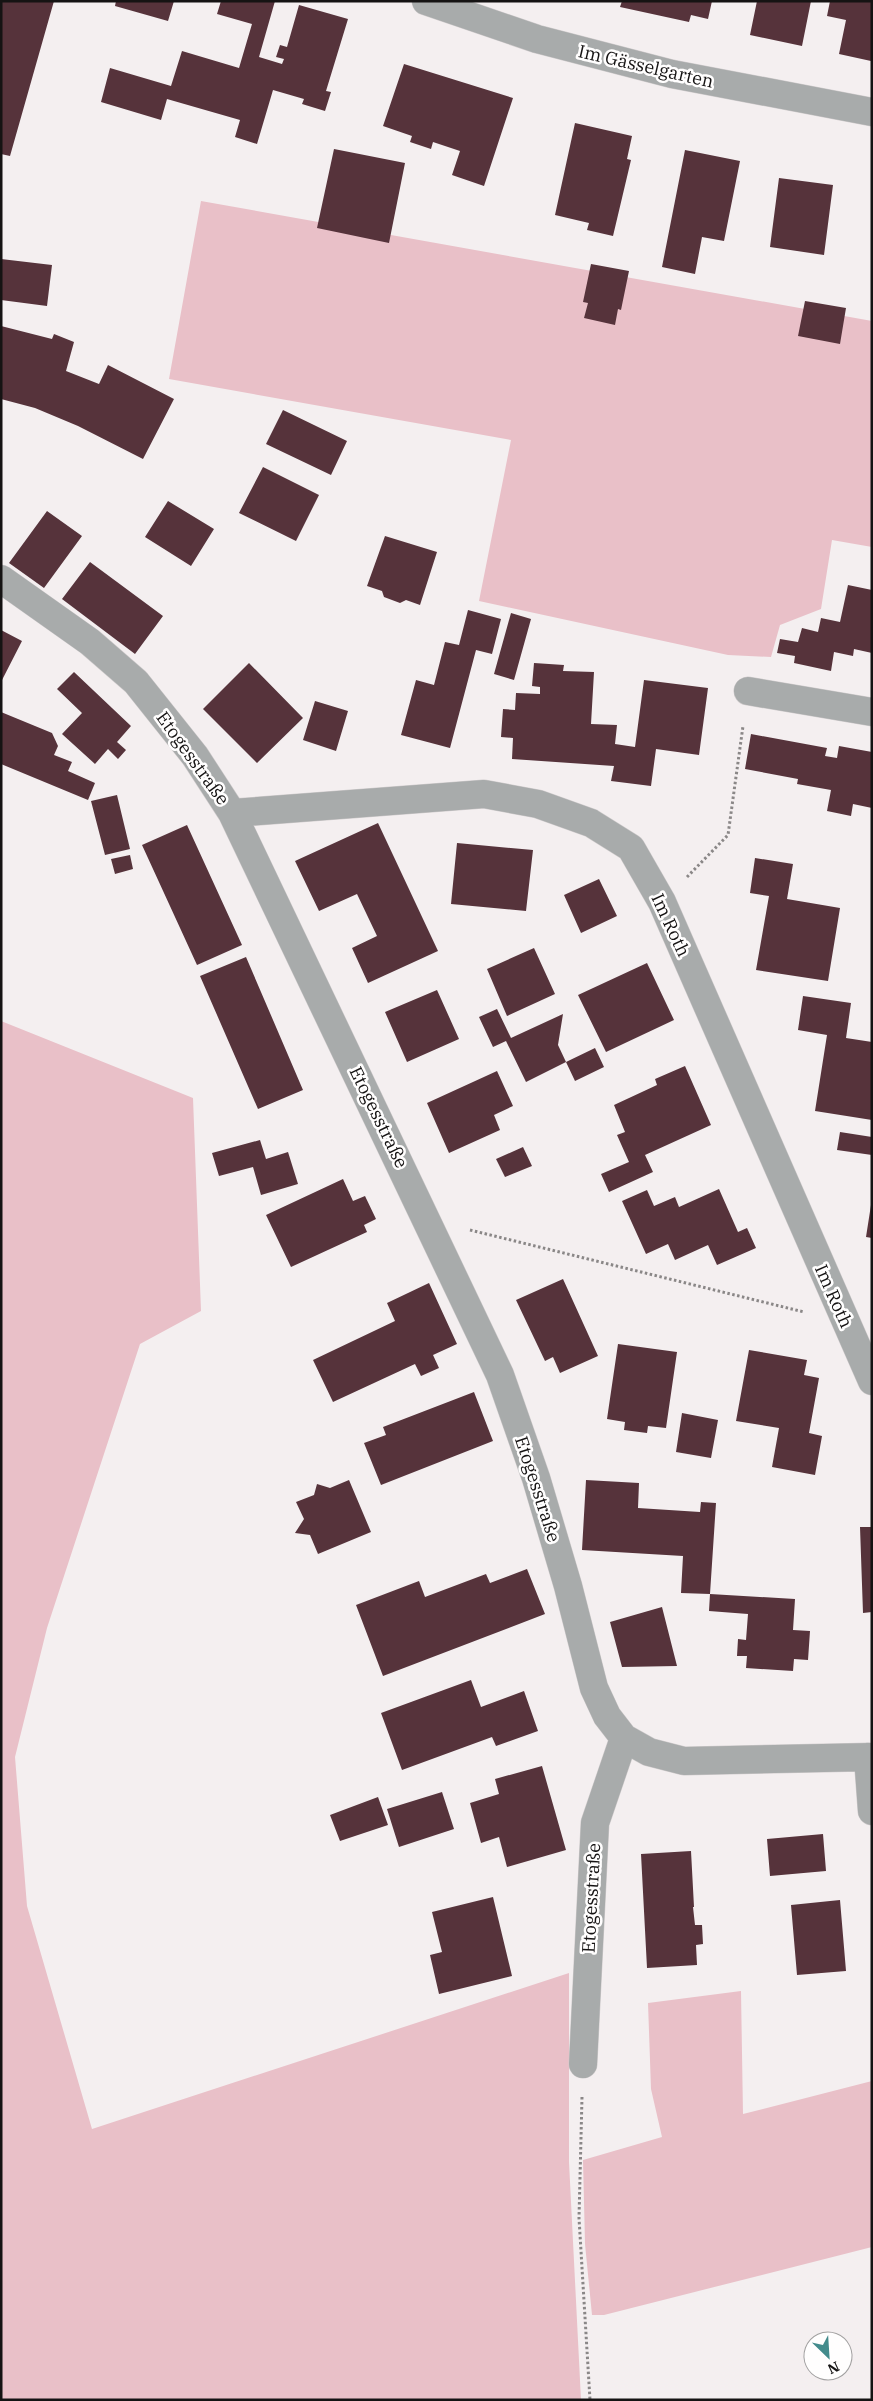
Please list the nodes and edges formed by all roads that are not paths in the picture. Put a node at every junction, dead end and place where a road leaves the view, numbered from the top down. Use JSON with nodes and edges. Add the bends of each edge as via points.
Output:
{"nodes":[{"id":1,"x":426,"y":1,"type":"edge"},
{"id":2,"x":872,"y":112,"type":"edge"},
{"id":3,"x":1,"y":579,"type":"edge"},
{"id":4,"x":748,"y":691,"type":"road end"},
{"id":5,"x":872,"y":712,"type":"edge"},
{"id":6,"x":232,"y":813,"type":"junction"},
{"id":7,"x":872,"y":1382,"type":"edge"},
{"id":8,"x":624,"y":1738,"type":"junction"},
{"id":9,"x":870,"y":1757,"type":"edge"},
{"id":10,"x":872,"y":1812,"type":"edge"},
{"id":11,"x":583,"y":2064,"type":"road end"}],
"edges":[{"from":1,"to":2,"type":"street","name":"Im Gässelgarten","via":[[537,39],[672,74]]},
{"from":3,"to":6,"type":"street","name":"Etogesstraße","via":[[90,642],[136,682],[195,756]]},
{"from":4,"to":5,"type":"street"},
{"from":6,"to":7,"type":"street","name":"Im Roth","via":[[484,794],[538,804],[591,823],[631,848],[662,902]]},
{"from":6,"to":8,"type":"street","name":"Etogesstraße","via":[[500,1375],[536,1478],[594,1688],[607,1716]]},
{"from":8,"to":9,"type":"street","name":"Etogesstraße","via":[[649,1752],[684,1761]]},
{"from":8,"to":11,"type":"street","name":"Etogesstraße","via":[[595,1823]]},
{"from":9,"to":10,"type":"street","name":"Etogesstraße"}]}
